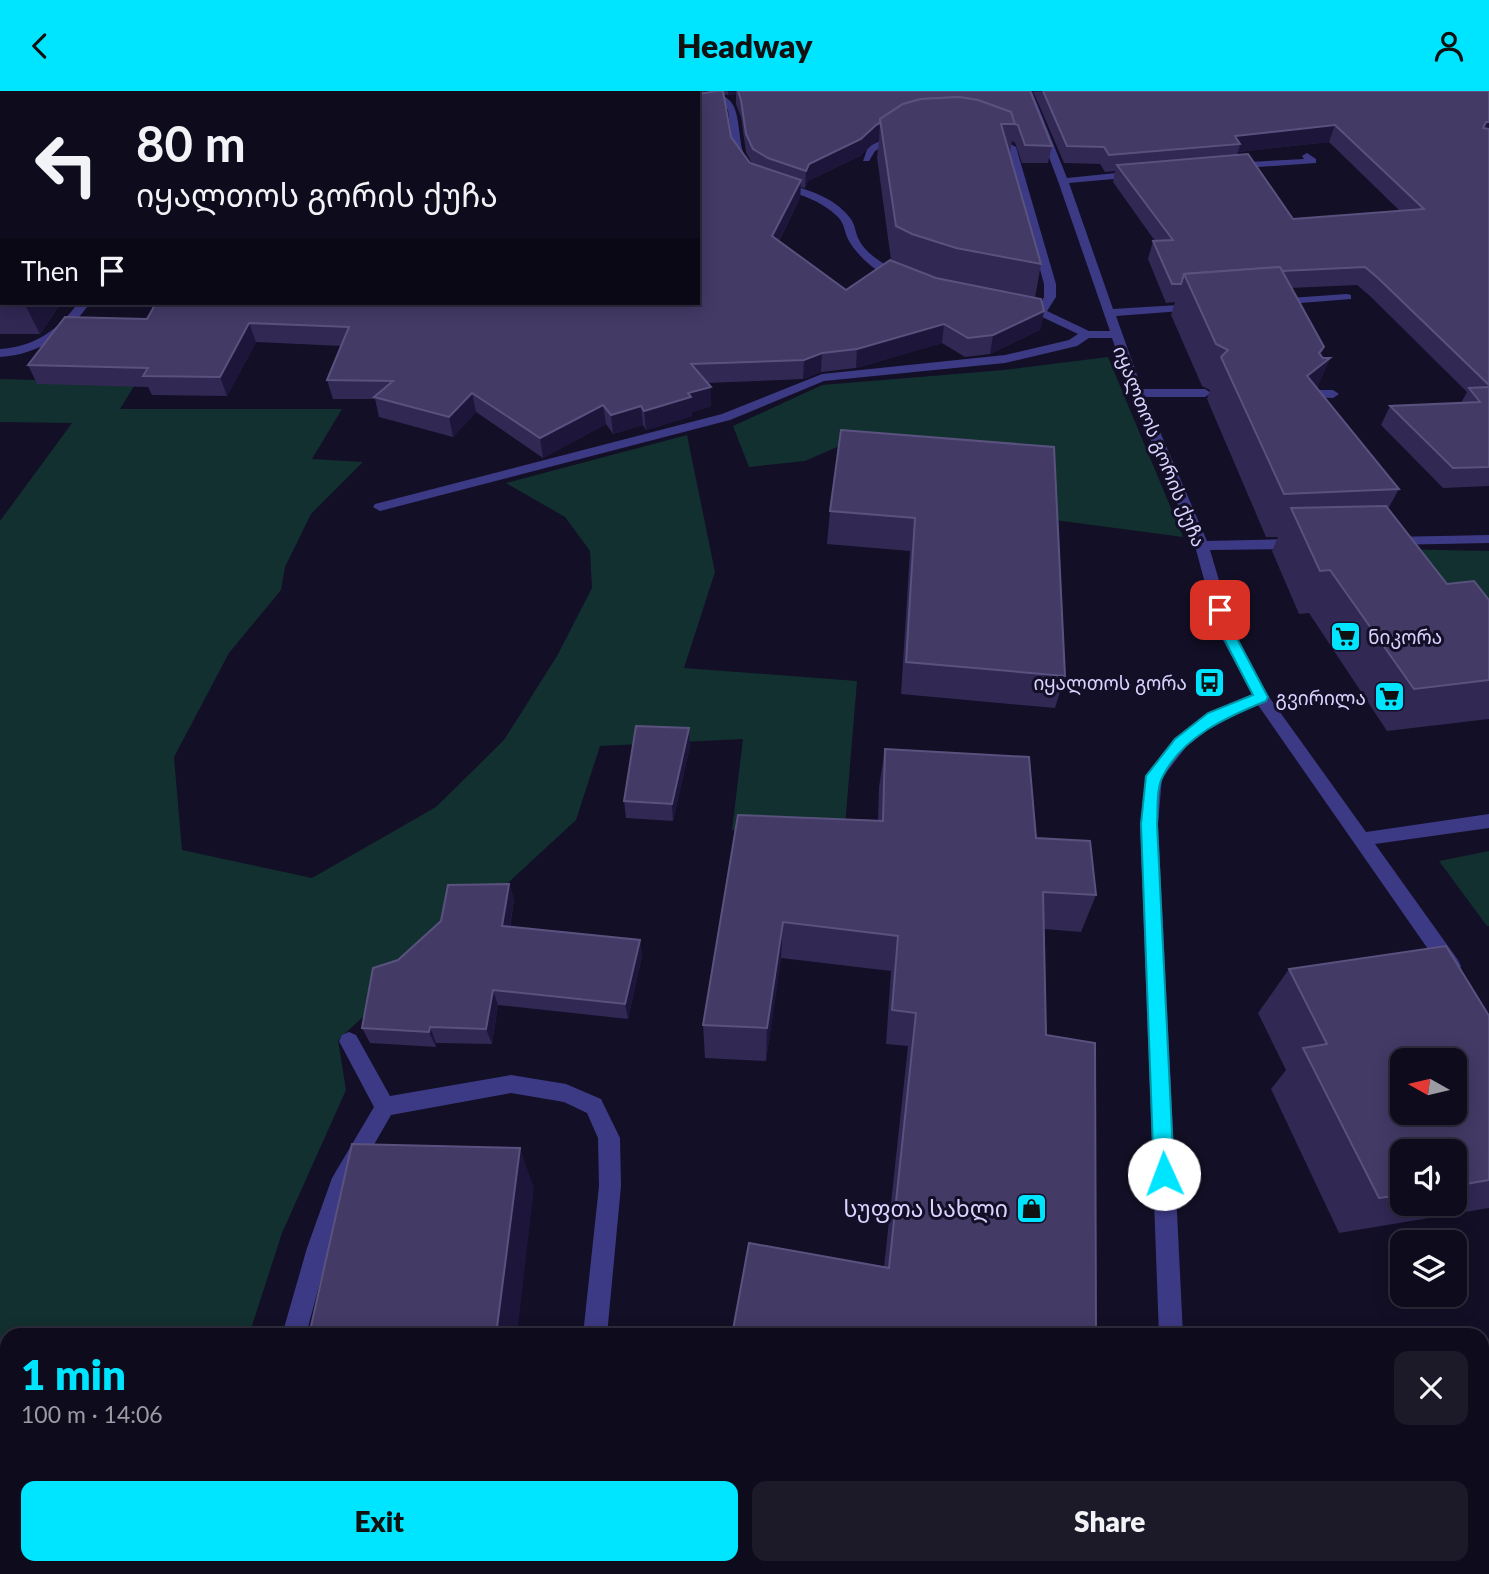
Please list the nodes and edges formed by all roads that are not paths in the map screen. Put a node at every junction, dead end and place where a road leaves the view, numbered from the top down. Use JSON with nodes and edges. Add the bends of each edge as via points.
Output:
{"nodes":[{"id":1,"x":1028,"y":91,"type":"edge"},
{"id":2,"x":700,"y":93,"type":"edge"},
{"id":3,"x":738,"y":99,"type":"edge"},
{"id":4,"x":726,"y":101,"type":"junction"},
{"id":5,"x":700,"y":106,"type":"edge"},
{"id":6,"x":973,"y":131,"type":"edge"},
{"id":7,"x":906,"y":134,"type":"edge"},
{"id":8,"x":1307,"y":156,"type":"edge"},
{"id":9,"x":866,"y":159,"type":"edge"},
{"id":10,"x":1225,"y":167,"type":"edge"},
{"id":11,"x":1147,"y":173,"type":"edge"},
{"id":12,"x":755,"y":177,"type":"edge"},
{"id":13,"x":1063,"y":181,"type":"junction"},
{"id":14,"x":769,"y":183,"type":"edge"},
{"id":15,"x":913,"y":282,"type":"edge"},
{"id":16,"x":1347,"y":297,"type":"edge"},
{"id":17,"x":1267,"y":302,"type":"edge"},
{"id":18,"x":83,"y":305,"type":"edge"},
{"id":19,"x":1214,"y":306,"type":"edge"},
{"id":20,"x":1015,"y":307,"type":"edge"},
{"id":21,"x":1041,"y":312,"type":"junction"},
{"id":22,"x":1107,"y":313,"type":"junction"},
{"id":23,"x":1087,"y":334,"type":"junction"},
{"id":24,"x":1115,"y":335,"type":"junction"},
{"id":25,"x":0,"y":353,"type":"edge"},
{"id":26,"x":1137,"y":393,"type":"junction"},
{"id":27,"x":1205,"y":393,"type":"dead end"},
{"id":28,"x":1310,"y":394,"type":"edge"},
{"id":29,"x":1333,"y":394,"type":"dead end"},
{"id":30,"x":380,"y":507,"type":"dead end"},
{"id":31,"x":1489,"y":539,"type":"edge"},
{"id":32,"x":1380,"y":542,"type":"edge"},
{"id":33,"x":1311,"y":543,"type":"edge"},
{"id":34,"x":1202,"y":546,"type":"junction"},
{"id":35,"x":1261,"y":697,"type":"junction"},
{"id":36,"x":1489,"y":821,"type":"edge"},
{"id":37,"x":1362,"y":839,"type":"junction"},
{"id":38,"x":1465,"y":987,"type":"edge"},
{"id":39,"x":349,"y":1041,"type":"dead end"},
{"id":40,"x":385,"y":1107,"type":"junction"},
{"id":41,"x":296,"y":1328,"type":"edge"},
{"id":42,"x":596,"y":1328,"type":"edge"},
{"id":43,"x":1171,"y":1328,"type":"edge"}],
"edges":[{"from":1,"to":13,"type":"street","name":"იყალთოს გორის ქუჩა"},
{"from":2,"to":4,"type":"street"},
{"from":3,"to":4,"type":"street"},
{"from":4,"to":5,"type":"street"},
{"from":4,"to":12,"type":"street","via":[[733,110],[738,153]]},
{"from":6,"to":21,"type":"street","via":[[1000,138],[1011,147],[1050,284],[1050,297]]},
{"from":7,"to":9,"type":"street","via":[[871,149]]},
{"from":8,"to":10,"type":"street","via":[[1313,162]]},
{"from":11,"to":13,"type":"street"},
{"from":13,"to":22,"type":"street","name":"იყალთოს გორის ქუჩა"},
{"from":14,"to":15,"type":"street","via":[[801,191],[835,208],[849,221],[853,239],[869,257]]},
{"from":16,"to":17,"type":"street"},
{"from":18,"to":25,"type":"street","via":[[54,337],[19,353]]},
{"from":19,"to":22,"type":"street"},
{"from":20,"to":21,"type":"street"},
{"from":21,"to":23,"type":"street"},
{"from":22,"to":24,"type":"street","name":"იყალთოს გორის ქუჩა"},
{"from":23,"to":24,"type":"street"},
{"from":23,"to":30,"type":"street","via":[[1073,343],[1005,359],[822,378],[726,417]]},
{"from":24,"to":26,"type":"street","name":"იყალთოს გორის ქუჩა"},
{"from":26,"to":27,"type":"street"},
{"from":26,"to":34,"type":"street","name":"იყალთოს გორის ქუჩა"},
{"from":28,"to":29,"type":"street"},
{"from":31,"to":32,"type":"street"},
{"from":33,"to":34,"type":"street"},
{"from":34,"to":35,"type":"street","name":"იყალთოს გორის ქუჩა","via":[[1226,631]]},
{"from":35,"to":37,"type":"street","name":"იყალთოს გორის ქუჩა"},
{"from":35,"to":43,"type":"street","via":[[1213,717],[1180,743],[1154,776],[1149,824]]},
{"from":36,"to":37,"type":"street"},
{"from":37,"to":38,"type":"street","name":"იყალთოს გორის ქუჩა"},
{"from":39,"to":40,"type":"street"},
{"from":40,"to":41,"type":"street","via":[[343,1178]]},
{"from":40,"to":42,"type":"street","via":[[511,1084],[566,1093],[594,1106],[609,1138],[610,1186]]}]}
